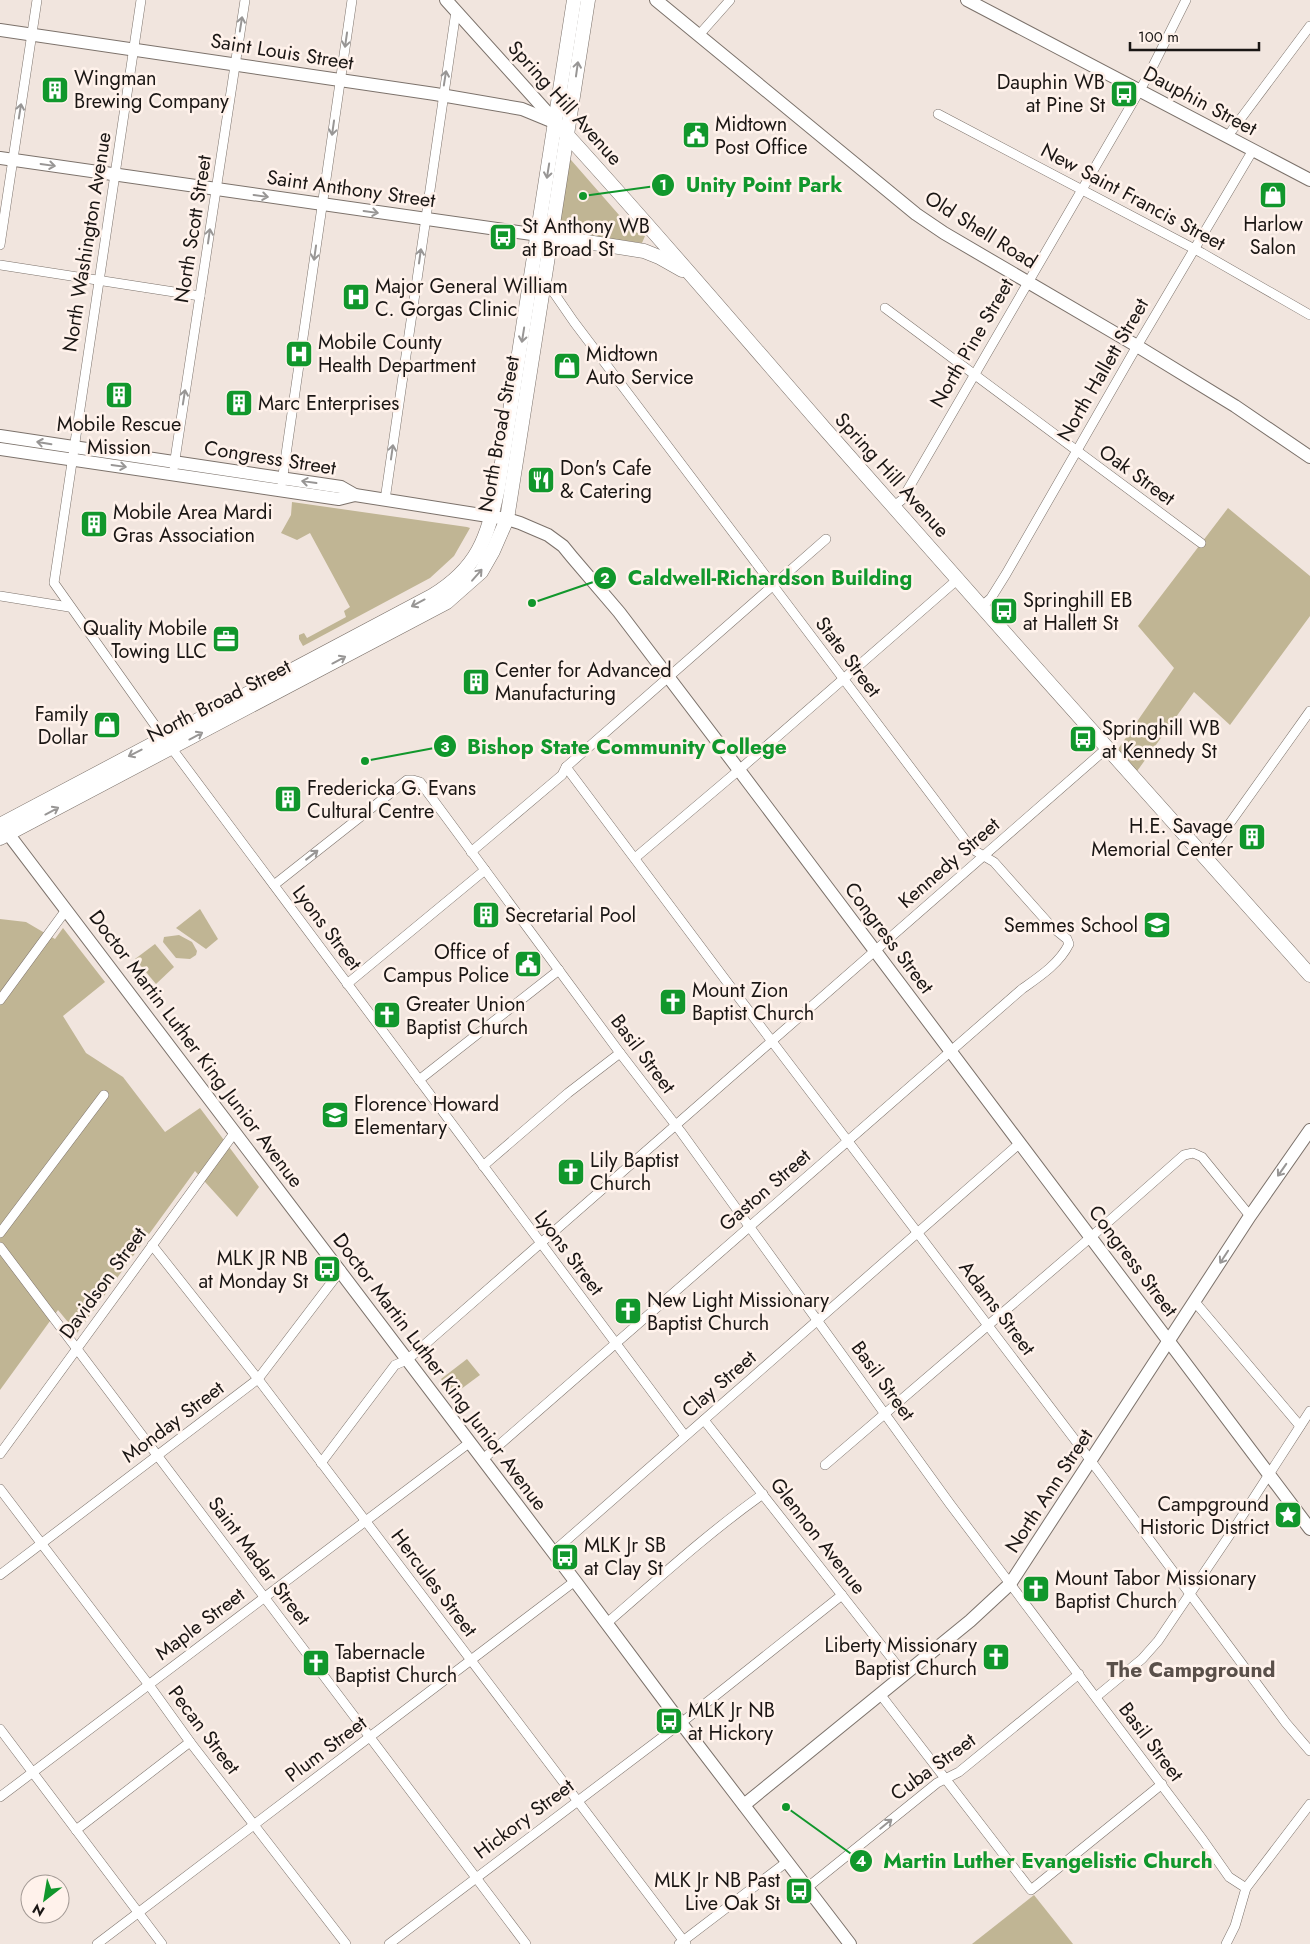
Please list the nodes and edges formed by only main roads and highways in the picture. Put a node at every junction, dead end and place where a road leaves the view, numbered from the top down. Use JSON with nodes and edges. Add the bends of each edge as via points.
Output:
{"nodes":[{"id":1,"x":574,"y":0,"type":"edge"},
{"id":2,"x":588,"y":0,"type":"edge"},
{"id":3,"x":556,"y":123,"type":"junction"},
{"id":4,"x":567,"y":135,"type":"junction"},
{"id":5,"x":545,"y":236,"type":"junction"},
{"id":6,"x":691,"y":275,"type":"junction"},
{"id":7,"x":168,"y":743,"type":"junction"},
{"id":8,"x":2,"y":829,"type":"edge"},
{"id":9,"x":1310,"y":975,"type":"edge"}],
"edges":[{"from":1,"to":3,"type":"main road","name":"North Broad Street"},
{"from":4,"to":2,"type":"main road","name":"North Broad Street","one_way":true},
{"from":3,"to":4,"type":"main road","name":"Spring Hill Avenue"},
{"from":3,"to":5,"type":"main road","name":"North Broad Street","one_way":true},
{"from":4,"to":5,"type":"main road","name":"North Broad Street"},
{"from":4,"to":6,"type":"main road","name":"Spring Hill Avenue"},
{"from":5,"to":6,"type":"main road","name":"Saint Anthony Street","via":[[644,251]]},
{"from":5,"to":7,"type":"main road","name":"North Broad Street","one_way":true,"via":[[492,517],[480,549],[468,566],[449,586]]},
{"from":7,"to":5,"type":"main road","name":"North Broad Street","one_way":true,"via":[[447,602],[481,572],[506,519],[545,280]]},
{"from":6,"to":9,"type":"main road","name":"Spring Hill Avenue"},
{"from":7,"to":8,"type":"main road","name":"North Broad Street"}]}
